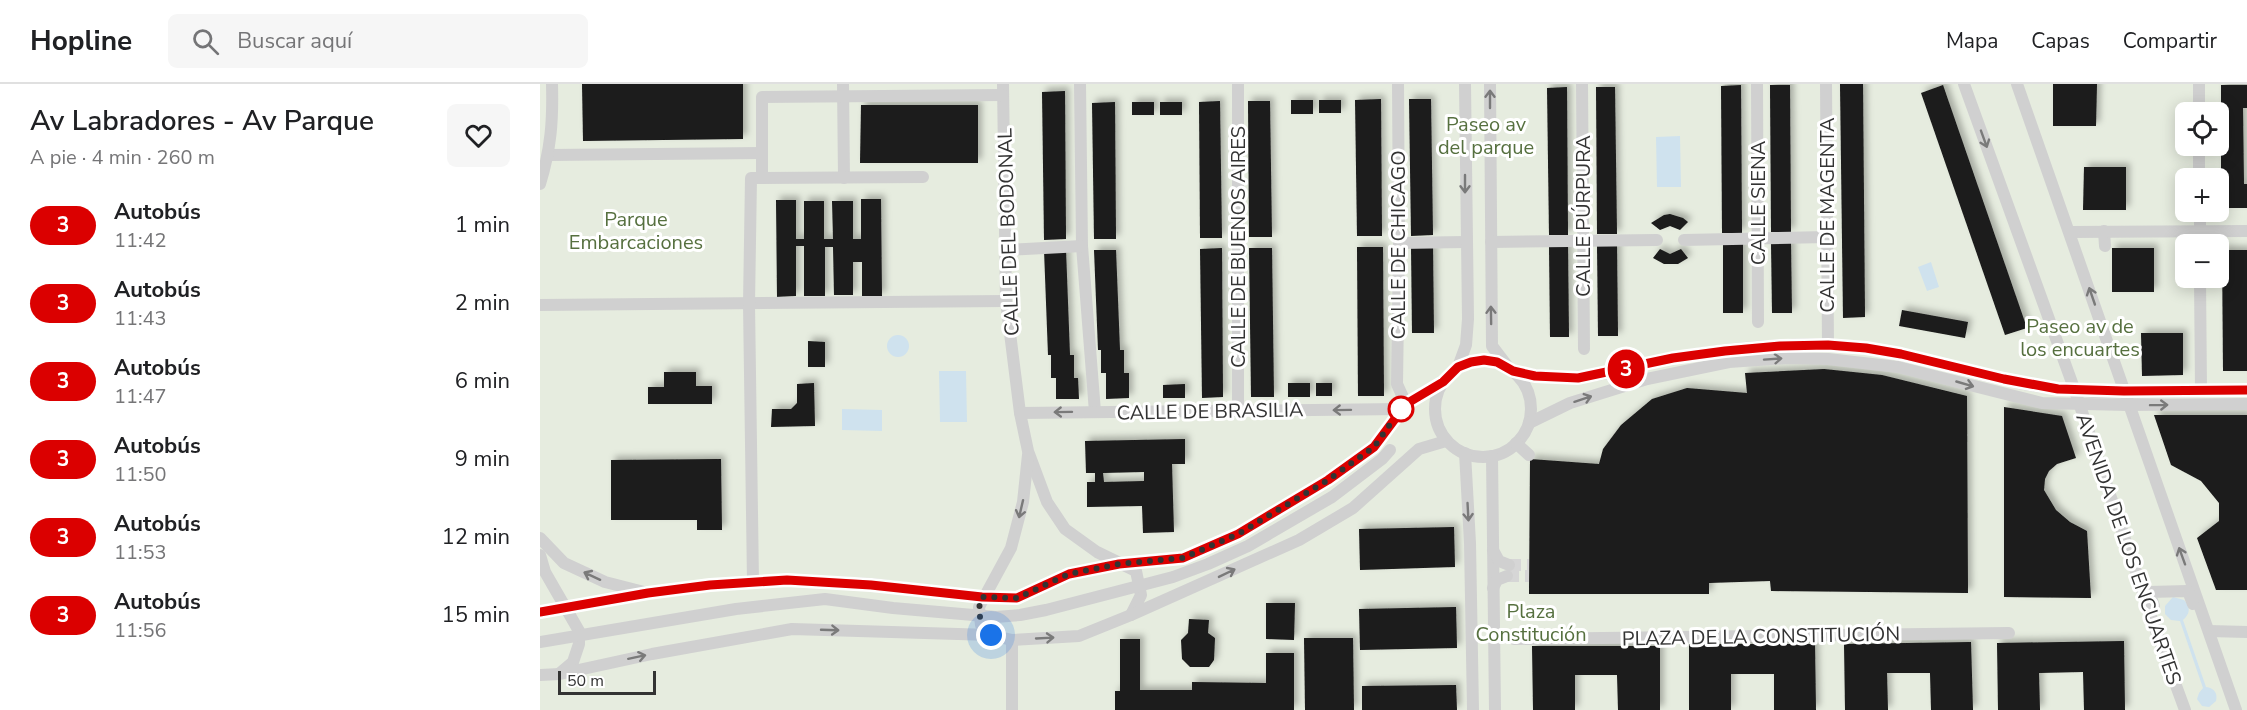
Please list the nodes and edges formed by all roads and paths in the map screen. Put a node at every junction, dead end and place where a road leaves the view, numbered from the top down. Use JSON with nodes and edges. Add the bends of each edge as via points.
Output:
{"nodes":[{"id":1,"x":552,"y":84,"type":"edge"},
{"id":2,"x":791,"y":84,"type":"edge"},
{"id":3,"x":1080,"y":84,"type":"edge"},
{"id":4,"x":1238,"y":84,"type":"edge"},
{"id":5,"x":1398,"y":84,"type":"edge"},
{"id":6,"x":1465,"y":84,"type":"edge"},
{"id":7,"x":1490,"y":84,"type":"edge"},
{"id":8,"x":1582,"y":84,"type":"edge"},
{"id":9,"x":1757,"y":84,"type":"edge"},
{"id":10,"x":1826,"y":84,"type":"edge"},
{"id":11,"x":1964,"y":84,"type":"edge"},
{"id":12,"x":2017,"y":84,"type":"edge"},
{"id":13,"x":2199,"y":84,"type":"edge"},
{"id":14,"x":843,"y":90,"type":"edge"},
{"id":15,"x":1003,"y":90,"type":"edge"},
{"id":16,"x":791,"y":97,"type":"junction"},
{"id":17,"x":2199,"y":102,"type":"edge"},
{"id":18,"x":762,"y":153,"type":"junction"},
{"id":19,"x":549,"y":155,"type":"junction"},
{"id":20,"x":923,"y":177,"type":"dead end"},
{"id":21,"x":762,"y":178,"type":"junction"},
{"id":22,"x":844,"y":178,"type":"junction"},
{"id":23,"x":540,"y":184,"type":"edge"},
{"id":24,"x":2200,"y":222,"type":"edge"},
{"id":25,"x":2104,"y":231,"type":"junction"},
{"id":26,"x":2200,"y":231,"type":"junction"},
{"id":27,"x":2247,"y":231,"type":"edge"},
{"id":28,"x":2070,"y":232,"type":"junction"},
{"id":29,"x":1828,"y":237,"type":"junction"},
{"id":30,"x":1758,"y":238,"type":"junction"},
{"id":31,"x":1657,"y":240,"type":"dead end"},
{"id":32,"x":1684,"y":240,"type":"dead end"},
{"id":33,"x":1583,"y":241,"type":"junction"},
{"id":34,"x":1466,"y":242,"type":"junction"},
{"id":35,"x":1491,"y":242,"type":"junction"},
{"id":36,"x":1399,"y":243,"type":"junction"},
{"id":37,"x":1082,"y":246,"type":"junction"},
{"id":38,"x":2104,"y":246,"type":"dead end"},
{"id":39,"x":1005,"y":249,"type":"junction"},
{"id":40,"x":2200,"y":288,"type":"edge"},
{"id":41,"x":1006,"y":301,"type":"junction"},
{"id":42,"x":749,"y":304,"type":"junction"},
{"id":43,"x":540,"y":305,"type":"edge"},
{"id":44,"x":1758,"y":322,"type":"dead end"},
{"id":45,"x":1828,"y":345,"type":"junction"},
{"id":46,"x":1584,"y":349,"type":"dead end"},
{"id":47,"x":1458,"y":367,"type":"junction"},
{"id":48,"x":1511,"y":369,"type":"junction"},
{"id":49,"x":1443,"y":382,"type":"junction"},
{"id":50,"x":2201,"y":390,"type":"junction"},
{"id":51,"x":2247,"y":390,"type":"edge"},
{"id":52,"x":2075,"y":391,"type":"junction"},
{"id":53,"x":2124,"y":391,"type":"junction"},
{"id":54,"x":2247,"y":404,"type":"edge"},
{"id":55,"x":2079,"y":405,"type":"junction"},
{"id":56,"x":2128,"y":405,"type":"junction"},
{"id":57,"x":1403,"y":407,"type":"junction"},
{"id":58,"x":1238,"y":411,"type":"junction"},
{"id":59,"x":1095,"y":412,"type":"junction"},
{"id":60,"x":1020,"y":413,"type":"junction"},
{"id":61,"x":1529,"y":423,"type":"junction"},
{"id":62,"x":1446,"y":441,"type":"junction"},
{"id":63,"x":1516,"y":443,"type":"junction"},
{"id":64,"x":1390,"y":450,"type":"dead end"},
{"id":65,"x":1028,"y":451,"type":"junction"},
{"id":66,"x":1465,"y":453,"type":"junction"},
{"id":67,"x":1529,"y":455,"type":"dead end"},
{"id":68,"x":1492,"y":456,"type":"junction"},
{"id":69,"x":540,"y":538,"type":"edge"},
{"id":70,"x":1493,"y":550,"type":"junction"},
{"id":71,"x":540,"y":555,"type":"edge"},
{"id":72,"x":1119,"y":564,"type":"junction"},
{"id":73,"x":753,"y":582,"type":"junction"},
{"id":74,"x":1139,"y":586,"type":"junction"},
{"id":75,"x":1493,"y":588,"type":"junction"},
{"id":76,"x":648,"y":593,"type":"junction"},
{"id":77,"x":982,"y":597,"type":"junction"},
{"id":78,"x":565,"y":609,"type":"junction"},
{"id":79,"x":540,"y":612,"type":"edge"},
{"id":80,"x":1131,"y":615,"type":"junction"},
{"id":81,"x":980,"y":616,"type":"junction"},
{"id":82,"x":2209,"y":631,"type":"junction"},
{"id":83,"x":2247,"y":632,"type":"edge"},
{"id":84,"x":2008,"y":633,"type":"dead end"},
{"id":85,"x":991,"y":635,"type":"junction"},
{"id":86,"x":579,"y":636,"type":"junction"},
{"id":87,"x":1514,"y":639,"type":"dead end"},
{"id":88,"x":1012,"y":640,"type":"junction"},
{"id":89,"x":540,"y":642,"type":"edge"},
{"id":90,"x":560,"y":674,"type":"junction"},
{"id":91,"x":540,"y":675,"type":"edge"},
{"id":92,"x":1012,"y":710,"type":"edge"},
{"id":93,"x":1473,"y":710,"type":"edge"},
{"id":94,"x":1495,"y":710,"type":"edge"},
{"id":95,"x":2185,"y":710,"type":"edge"},
{"id":96,"x":2193,"y":710,"type":"edge"},
{"id":97,"x":2229,"y":710,"type":"edge"},
{"id":98,"x":2236,"y":710,"type":"edge"}],
"edges":[{"from":1,"to":19,"type":"street"},
{"from":2,"to":16,"type":"street"},
{"from":3,"to":37,"type":"street"},
{"from":4,"to":58,"type":"street","name":"CALLE DE BUENOS AIRES"},
{"from":5,"to":36,"type":"street","name":"CALLE DE CHICAGO"},
{"from":6,"to":34,"type":"street","one_way":true},
{"from":35,"to":7,"type":"street","one_way":true},
{"from":8,"to":33,"type":"street","name":"CALLE PÚRPURA"},
{"from":9,"to":30,"type":"street","name":"CALLE SIENA"},
{"from":10,"to":29,"type":"street","name":"CALLE DE MAGENTA"},
{"from":11,"to":52,"type":"street","name":"AVENIDA DE LOS ENCUARTES","one_way":true},
{"from":12,"to":28,"type":"street"},
{"from":13,"to":17,"type":"street"},
{"from":14,"to":15,"type":"street"},
{"from":14,"to":16,"type":"street"},
{"from":14,"to":22,"type":"street"},
{"from":15,"to":39,"type":"street","name":"CALLE DEL BODONAL"},
{"from":16,"to":18,"type":"street","via":[[762,98]]},
{"from":18,"to":19,"type":"street"},
{"from":18,"to":21,"type":"street"},
{"from":19,"to":23,"type":"street"},
{"from":20,"to":22,"type":"street"},
{"from":21,"to":22,"type":"street"},
{"from":21,"to":42,"type":"street","via":[[751,178]]},
{"from":24,"to":26,"type":"street"},
{"from":25,"to":26,"type":"street"},
{"from":25,"to":28,"type":"street"},
{"from":25,"to":38,"type":"street"},
{"from":26,"to":27,"type":"street"},
{"from":53,"to":28,"type":"street","one_way":true},
{"from":29,"to":30,"type":"street"},
{"from":29,"to":45,"type":"street","name":"CALLE DE MAGENTA"},
{"from":30,"to":32,"type":"street"},
{"from":30,"to":44,"type":"street","name":"CALLE SIENA"},
{"from":31,"to":33,"type":"street"},
{"from":33,"to":35,"type":"street"},
{"from":33,"to":46,"type":"street","name":"CALLE PÚRPURA"},
{"from":34,"to":36,"type":"street"},
{"from":34,"to":47,"type":"street","via":[[1466,345]]},
{"from":48,"to":35,"type":"street","one_way":true,"via":[[1492,346]]},
{"from":36,"to":57,"type":"street","name":"CALLE DE CHICAGO","via":[[1397,384]]},
{"from":37,"to":39,"type":"street"},
{"from":37,"to":59,"type":"street"},
{"from":39,"to":41,"type":"street","name":"CALLE DEL BODONAL"},
{"from":40,"to":50,"type":"street"},
{"from":41,"to":42,"type":"street"},
{"from":41,"to":60,"type":"street","name":"CALLE DEL BODONAL"},
{"from":42,"to":43,"type":"street"},
{"from":42,"to":73,"type":"street"},
{"from":45,"to":48,"type":"street","via":[[1725,351],[1578,378],[1541,377]]},
{"from":45,"to":52,"type":"street","via":[[1901,354],[2039,387]]},
{"from":47,"to":48,"type":"street","via":[[1484,360]]},
{"from":47,"to":49,"type":"street"},
{"from":48,"to":61,"type":"street","via":[[1528,392]]},
{"from":49,"to":57,"type":"street"},
{"from":49,"to":62,"type":"street","via":[[1434,412]]},
{"from":50,"to":51,"type":"street"},
{"from":50,"to":53,"type":"street"},
{"from":52,"to":53,"type":"street"},
{"from":52,"to":55,"type":"street","name":"AVENIDA DE LOS ENCUARTES"},
{"from":53,"to":56,"type":"street"},
{"from":56,"to":54,"type":"street","one_way":true},
{"from":55,"to":56,"type":"street"},
{"from":61,"to":55,"type":"street","one_way":true,"via":[[1570,403],[1647,379],[1730,362],[1789,358],[1898,368],[2042,403]]},
{"from":55,"to":95,"type":"street","name":"AVENIDA DE LOS ENCUARTES"},
{"from":82,"to":56,"type":"street","one_way":true},
{"from":57,"to":58,"type":"street","name":"CALLE DE BRASILIA","one_way":true},
{"from":57,"to":72,"type":"street","via":[[1374,447],[1328,480],[1238,534],[1183,558]]},
{"from":58,"to":59,"type":"street","name":"CALLE DE BRASILIA"},
{"from":59,"to":60,"type":"street","name":"CALLE DE BRASILIA","one_way":true},
{"from":60,"to":65,"type":"street","name":"CALLE DEL BODONAL"},
{"from":61,"to":63,"type":"street"},
{"from":62,"to":66,"type":"street"},
{"from":80,"to":62,"type":"street","one_way":true,"via":[[1299,540],[1353,508],[1419,449]]},
{"from":63,"to":67,"type":"street"},
{"from":63,"to":68,"type":"street"},
{"from":64,"to":74,"type":"street","via":[[1332,497],[1248,546],[1208,564]]},
{"from":65,"to":72,"type":"street","name":"CALLE DEL BODONAL","via":[[1047,502],[1065,528]]},
{"from":65,"to":77,"type":"street","name":"CALLE DEL BODONAL","one_way":true,"via":[[1023,502],[1011,548]]},
{"from":66,"to":68,"type":"street"},
{"from":66,"to":93,"type":"street","one_way":true},
{"from":68,"to":70,"type":"street"},
{"from":76,"to":69,"type":"street","one_way":true,"via":[[605,582],[564,563]]},
{"from":70,"to":75,"type":"street"},
{"from":70,"to":75,"type":"street","via":[[1508,571]]},
{"from":71,"to":78,"type":"street"},
{"from":72,"to":74,"type":"street","name":"CALLE DEL BODONAL","via":[[1136,571]]},
{"from":72,"to":77,"type":"street","via":[[1069,574],[1017,598]]},
{"from":73,"to":76,"type":"street"},
{"from":73,"to":77,"type":"street","via":[[871,585]]},
{"from":74,"to":80,"type":"street","via":[[1141,595]]},
{"from":74,"to":81,"type":"street","via":[[1020,615]]},
{"from":75,"to":94,"type":"street"},
{"from":76,"to":78,"type":"street"},
{"from":77,"to":81,"type":"street"},
{"from":78,"to":79,"type":"street"},
{"from":78,"to":86,"type":"street"},
{"from":88,"to":80,"type":"street","one_way":true,"via":[[1079,636]]},
{"from":81,"to":85,"type":"street","via":[[981,624]]},
{"from":81,"to":86,"type":"street","via":[[825,599],[736,609]]},
{"from":82,"to":83,"type":"street"},
{"from":82,"to":98,"type":"street"},
{"from":84,"to":87,"type":"street","name":"PLAZA DE LA CONSTITUCIÓN"},
{"from":85,"to":88,"type":"street"},
{"from":90,"to":85,"type":"street","one_way":true,"via":[[792,629]]},
{"from":86,"to":89,"type":"street"},
{"from":86,"to":90,"type":"street","via":[[573,662]]},
{"from":88,"to":92,"type":"street"},
{"from":90,"to":91,"type":"street"},
{"from":96,"to":97,"type":"street","name":"AVENIDA DE LOS ENCUARTES","via":[[2149,592],[2188,591]]}]}
